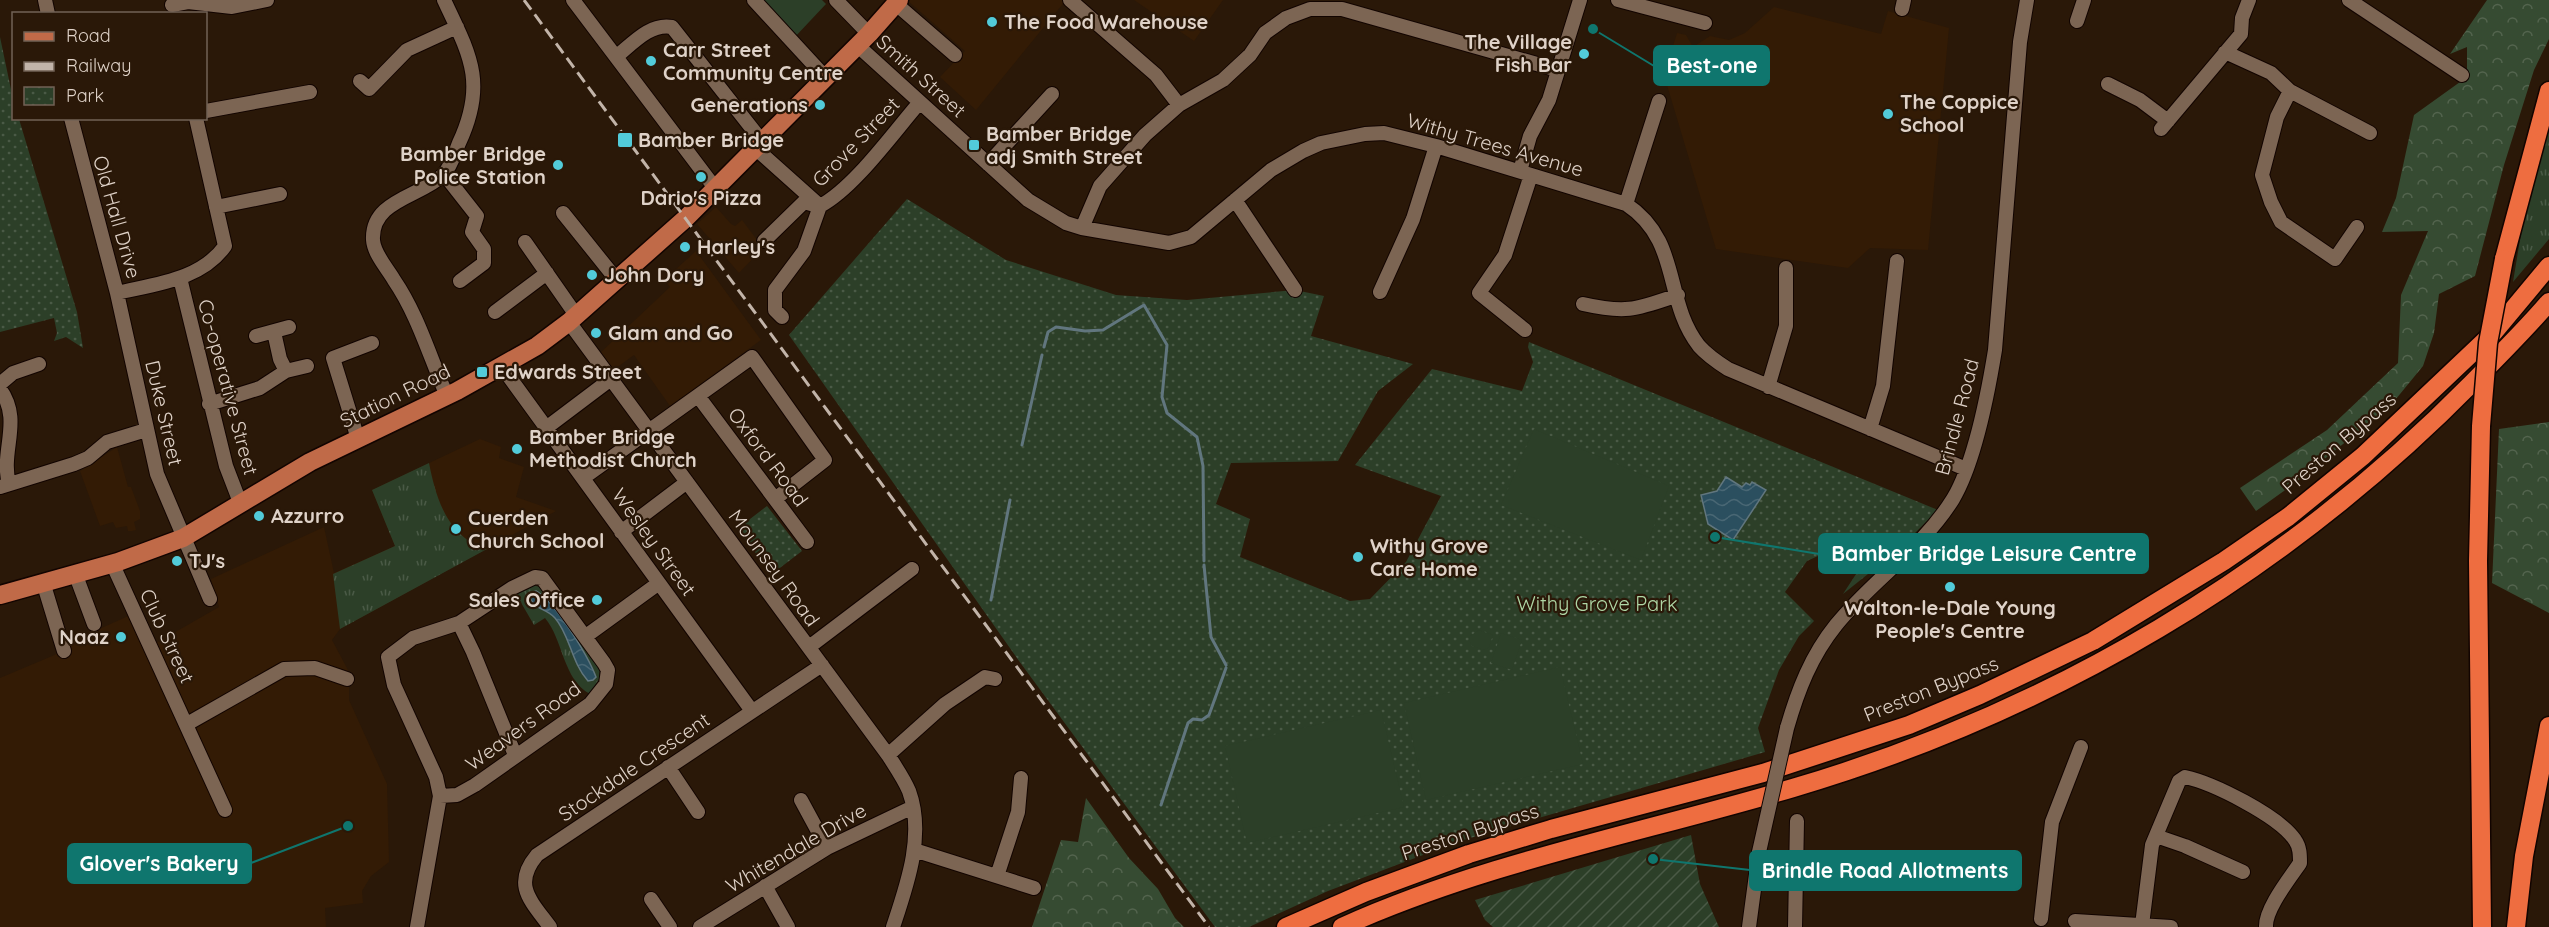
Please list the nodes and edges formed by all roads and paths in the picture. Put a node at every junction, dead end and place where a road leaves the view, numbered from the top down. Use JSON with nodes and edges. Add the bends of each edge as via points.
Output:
{"nodes":[{"id":1,"x":267,"y":0,"type":"edge"},
{"id":2,"x":444,"y":0,"type":"edge"},
{"id":3,"x":573,"y":0,"type":"edge"},
{"id":4,"x":754,"y":0,"type":"edge"},
{"id":5,"x":836,"y":0,"type":"edge"},
{"id":6,"x":1070,"y":0,"type":"edge"},
{"id":7,"x":1580,"y":0,"type":"edge"},
{"id":8,"x":1618,"y":0,"type":"edge"},
{"id":9,"x":2027,"y":0,"type":"edge"},
{"id":10,"x":2249,"y":0,"type":"edge"},
{"id":11,"x":2349,"y":0,"type":"edge"},
{"id":12,"x":2078,"y":1,"type":"edge"},
{"id":13,"x":897,"y":2,"type":"edge"},
{"id":14,"x":172,"y":6,"type":"edge"},
{"id":15,"x":2077,"y":21,"type":"dead end"},
{"id":16,"x":1705,"y":23,"type":"dead end"},
{"id":17,"x":457,"y":27,"type":"junction"},
{"id":18,"x":863,"y":39,"type":"junction"},
{"id":19,"x":2224,"y":52,"type":"junction"},
{"id":20,"x":955,"y":54,"type":"dead end"},
{"id":21,"x":616,"y":57,"type":"junction"},
{"id":22,"x":1558,"y":70,"type":"junction"},
{"id":23,"x":2462,"y":75,"type":"dead end"},
{"id":24,"x":825,"y":77,"type":"junction"},
{"id":25,"x":360,"y":81,"type":"dead end"},
{"id":26,"x":2108,"y":84,"type":"dead end"},
{"id":27,"x":2290,"y":91,"type":"junction"},
{"id":28,"x":2549,"y":91,"type":"edge"},
{"id":29,"x":310,"y":92,"type":"dead end"},
{"id":30,"x":1052,"y":94,"type":"dead end"},
{"id":31,"x":1659,"y":101,"type":"dead end"},
{"id":32,"x":921,"y":102,"type":"junction"},
{"id":33,"x":1179,"y":105,"type":"junction"},
{"id":34,"x":207,"y":111,"type":"edge"},
{"id":35,"x":72,"y":120,"type":"edge"},
{"id":36,"x":196,"y":120,"type":"edge"},
{"id":37,"x":958,"y":137,"type":"joint"},
{"id":38,"x":2350,"y":141,"type":"dead end"},
{"id":39,"x":758,"y":144,"type":"junction"},
{"id":40,"x":1436,"y":146,"type":"junction"},
{"id":41,"x":988,"y":164,"type":"junction"},
{"id":42,"x":1525,"y":173,"type":"junction"},
{"id":43,"x":444,"y":174,"type":"junction"},
{"id":44,"x":715,"y":188,"type":"junction"},
{"id":45,"x":280,"y":194,"type":"dead end"},
{"id":46,"x":1235,"y":200,"type":"junction"},
{"id":47,"x":1626,"y":204,"type":"junction"},
{"id":48,"x":820,"y":206,"type":"junction"},
{"id":49,"x":216,"y":207,"type":"junction"},
{"id":50,"x":563,"y":213,"type":"dead end"},
{"id":51,"x":2357,"y":227,"type":"dead end"},
{"id":52,"x":1082,"y":228,"type":"junction"},
{"id":53,"x":764,"y":241,"type":"dead end"},
{"id":54,"x":525,"y":242,"type":"dead end"},
{"id":55,"x":1897,"y":261,"type":"dead end"},
{"id":56,"x":2549,"y":266,"type":"edge"},
{"id":57,"x":1786,"y":268,"type":"dead end"},
{"id":58,"x":547,"y":273,"type":"junction"},
{"id":59,"x":180,"y":278,"type":"junction"},
{"id":60,"x":616,"y":279,"type":"junction"},
{"id":61,"x":460,"y":281,"type":"dead end"},
{"id":62,"x":1295,"y":290,"type":"dead end"},
{"id":63,"x":1380,"y":292,"type":"dead end"},
{"id":64,"x":117,"y":293,"type":"junction"},
{"id":65,"x":1678,"y":295,"type":"junction"},
{"id":66,"x":2549,"y":302,"type":"edge"},
{"id":67,"x":1583,"y":304,"type":"dead end"},
{"id":68,"x":495,"y":312,"type":"dead end"},
{"id":69,"x":782,"y":316,"type":"dead end"},
{"id":70,"x":573,"y":319,"type":"junction"},
{"id":71,"x":289,"y":327,"type":"dead end"},
{"id":72,"x":1525,"y":330,"type":"dead end"},
{"id":73,"x":274,"y":332,"type":"junction"},
{"id":74,"x":256,"y":336,"type":"dead end"},
{"id":75,"x":372,"y":343,"type":"dead end"},
{"id":76,"x":39,"y":364,"type":"dead end"},
{"id":77,"x":307,"y":366,"type":"dead end"},
{"id":78,"x":502,"y":367,"type":"junction"},
{"id":79,"x":286,"y":371,"type":"junction"},
{"id":80,"x":611,"y":379,"type":"junction"},
{"id":81,"x":0,"y":387,"type":"edge"},
{"id":82,"x":1768,"y":387,"type":"junction"},
{"id":83,"x":447,"y":396,"type":"junction"},
{"id":84,"x":698,"y":396,"type":"junction"},
{"id":85,"x":209,"y":404,"type":"junction"},
{"id":86,"x":546,"y":428,"type":"junction"},
{"id":87,"x":1870,"y":429,"type":"junction"},
{"id":88,"x":146,"y":430,"type":"junction"},
{"id":89,"x":649,"y":430,"type":"junction"},
{"id":90,"x":358,"y":439,"type":"junction"},
{"id":91,"x":1966,"y":469,"type":"junction"},
{"id":92,"x":583,"y":478,"type":"junction"},
{"id":93,"x":687,"y":482,"type":"junction"},
{"id":94,"x":4,"y":485,"type":"edge"},
{"id":95,"x":775,"y":499,"type":"junction"},
{"id":96,"x":241,"y":505,"type":"junction"},
{"id":97,"x":621,"y":532,"type":"junction"},
{"id":98,"x":183,"y":538,"type":"junction"},
{"id":99,"x":807,"y":542,"type":"dead end"},
{"id":100,"x":112,"y":563,"type":"junction"},
{"id":101,"x":912,"y":569,"type":"dead end"},
{"id":102,"x":75,"y":573,"type":"junction"},
{"id":103,"x":44,"y":582,"type":"junction"},
{"id":104,"x":659,"y":583,"type":"junction"},
{"id":105,"x":0,"y":595,"type":"edge"},
{"id":106,"x":210,"y":599,"type":"dead end"},
{"id":107,"x":459,"y":623,"type":"junction"},
{"id":108,"x":94,"y":624,"type":"dead end"},
{"id":109,"x":586,"y":636,"type":"junction"},
{"id":110,"x":809,"y":647,"type":"junction"},
{"id":111,"x":64,"y":651,"type":"dead end"},
{"id":112,"x":822,"y":665,"type":"junction"},
{"id":113,"x":347,"y":679,"type":"dead end"},
{"id":114,"x":995,"y":679,"type":"dead end"},
{"id":115,"x":752,"y":711,"type":"junction"},
{"id":116,"x":187,"y":724,"type":"junction"},
{"id":117,"x":2549,"y":726,"type":"edge"},
{"id":118,"x":2081,"y":747,"type":"dead end"},
{"id":119,"x":515,"y":755,"type":"junction"},
{"id":120,"x":888,"y":755,"type":"junction"},
{"id":121,"x":669,"y":767,"type":"junction"},
{"id":122,"x":1021,"y":778,"type":"dead end"},
{"id":123,"x":440,"y":796,"type":"junction"},
{"id":124,"x":801,"y":800,"type":"dead end"},
{"id":125,"x":913,"y":807,"type":"junction"},
{"id":126,"x":225,"y":810,"type":"dead end"},
{"id":127,"x":698,"y":812,"type":"dead end"},
{"id":128,"x":1797,"y":821,"type":"dead end"},
{"id":129,"x":2156,"y":836,"type":"junction"},
{"id":130,"x":826,"y":848,"type":"junction"},
{"id":131,"x":914,"y":850,"type":"junction"},
{"id":132,"x":2242,"y":872,"type":"dead end"},
{"id":133,"x":997,"y":876,"type":"junction"},
{"id":134,"x":765,"y":886,"type":"junction"},
{"id":135,"x":1034,"y":888,"type":"dead end"},
{"id":136,"x":651,"y":898,"type":"dead end"},
{"id":137,"x":2041,"y":919,"type":"dead end"},
{"id":138,"x":2075,"y":921,"type":"dead end"},
{"id":139,"x":2142,"y":925,"type":"junction"},
{"id":140,"x":417,"y":927,"type":"edge"},
{"id":141,"x":550,"y":927,"type":"edge"},
{"id":142,"x":670,"y":927,"type":"edge"},
{"id":143,"x":700,"y":927,"type":"edge"},
{"id":144,"x":788,"y":927,"type":"edge"},
{"id":145,"x":893,"y":927,"type":"edge"},
{"id":146,"x":1286,"y":927,"type":"edge"},
{"id":147,"x":1342,"y":927,"type":"edge"},
{"id":148,"x":1749,"y":927,"type":"edge"},
{"id":149,"x":1795,"y":927,"type":"edge"},
{"id":150,"x":2170,"y":927,"type":"edge"},
{"id":151,"x":2266,"y":927,"type":"edge"},
{"id":152,"x":2482,"y":927,"type":"edge"},
{"id":153,"x":2516,"y":927,"type":"edge"}],
"edges":[{"from":1,"to":14,"type":"street","via":[[232,7],[188,2]]},
{"from":2,"to":17,"type":"street"},
{"from":3,"to":21,"type":"street"},
{"from":4,"to":24,"type":"street"},
{"from":5,"to":18,"type":"street","name":"Smith Street"},
{"from":6,"to":33,"type":"street","via":[[1156,75]]},
{"from":7,"to":22,"type":"street"},
{"from":8,"to":16,"type":"street"},
{"from":9,"to":91,"type":"street","name":"Brindle Road","via":[[2020,42],[1995,350],[1986,400]]},
{"from":10,"to":19,"type":"street","via":[[2241,34]]},
{"from":11,"to":23,"type":"street"},
{"from":12,"to":15,"type":"street"},
{"from":13,"to":18,"type":"main road","name":"Station Road"},
{"from":13,"to":20,"type":"street"},
{"from":17,"to":25,"type":"street","via":[[407,50],[369,89]]},
{"from":17,"to":43,"type":"street","via":[[472,62],[475,85],[464,132]]},
{"from":18,"to":24,"type":"main road","name":"Station Road"},
{"from":18,"to":32,"type":"street","name":"Smith Street"},
{"from":19,"to":26,"type":"street","via":[[2164,125],[2140,100]]},
{"from":19,"to":27,"type":"street","via":[[2271,74]]},
{"from":21,"to":39,"type":"street","via":[[661,25],[672,27]]},
{"from":21,"to":44,"type":"street"},
{"from":22,"to":33,"type":"street","via":[[1342,9],[1310,9],[1286,18],[1265,33],[1240,66]]},
{"from":22,"to":42,"type":"street","via":[[1549,100],[1530,136]]},
{"from":24,"to":39,"type":"main road","name":"Station Road"},
{"from":27,"to":38,"type":"street","via":[[2364,130]]},
{"from":27,"to":51,"type":"street","via":[[2277,117],[2262,175],[2266,205],[2281,222],[2335,259]]},
{"from":28,"to":152,"type":"highway","bridge":true,"via":[[2504,259],[2488,343],[2481,426],[2478,572]]},
{"from":29,"to":34,"type":"street"},
{"from":30,"to":41,"type":"street"},
{"from":31,"to":47,"type":"street"},
{"from":32,"to":37,"type":"street","name":"Smith Street"},
{"from":32,"to":48,"type":"street","name":"Grove Street","via":[[848,185]]},
{"from":33,"to":52,"type":"street","via":[[1138,142],[1100,186]]},
{"from":35,"to":64,"type":"street","name":"Old Hall Drive"},
{"from":36,"to":49,"type":"street","name":"Old Hall Drive"},
{"from":37,"to":41,"type":"street","name":"Withy Trees Avenue"},
{"from":39,"to":44,"type":"main road","name":"Station Road"},
{"from":39,"to":48,"type":"street"},
{"from":40,"to":42,"type":"street","name":"Withy Trees Avenue"},
{"from":40,"to":46,"type":"street","name":"Withy Trees Avenue","via":[[1384,133],[1321,143],[1271,170]]},
{"from":40,"to":63,"type":"street","via":[[1413,219]]},
{"from":41,"to":52,"type":"street","name":"Withy Trees Avenue","via":[[1036,205]]},
{"from":42,"to":47,"type":"street","name":"Withy Trees Avenue"},
{"from":42,"to":72,"type":"street","via":[[1505,255],[1479,292]]},
{"from":43,"to":61,"type":"street","via":[[477,216],[472,232],[484,249],[484,263]]},
{"from":43,"to":83,"type":"street","via":[[384,210],[377,219],[373,240],[415,319]]},
{"from":44,"to":60,"type":"main road","name":"Station Road"},
{"from":45,"to":49,"type":"street"},
{"from":46,"to":52,"type":"street","name":"Withy Trees Avenue","via":[[1191,237],[1169,243]]},
{"from":46,"to":62,"type":"street"},
{"from":47,"to":65,"type":"street","name":"Withy Trees Avenue","via":[[1650,224],[1661,242]]},
{"from":48,"to":53,"type":"street","via":[[804,202]]},
{"from":48,"to":69,"type":"street","via":[[804,251],[775,290],[775,310]]},
{"from":49,"to":59,"type":"street","name":"Old Hall Drive","via":[[225,246],[207,265]]},
{"from":50,"to":60,"type":"street"},
{"from":54,"to":58,"type":"street","name":"Mounsey Road"},
{"from":55,"to":87,"type":"street","via":[[1883,386]]},
{"from":56,"to":146,"type":"highway","name":"Preston Bypass","via":[[2494,332],[2363,456],[2288,517],[2224,561],[2093,641],[1909,725],[1763,773],[1469,854]]},
{"from":57,"to":82,"type":"street","via":[[1786,326]]},
{"from":58,"to":68,"type":"street"},
{"from":58,"to":70,"type":"street","name":"Mounsey Road"},
{"from":59,"to":64,"type":"street","name":"Old Hall Drive"},
{"from":59,"to":85,"type":"street","name":"Co-operative Street"},
{"from":60,"to":70,"type":"main road","name":"Station Road"},
{"from":64,"to":88,"type":"street","name":"Duke Street"},
{"from":65,"to":67,"type":"street","via":[[1634,310]]},
{"from":65,"to":82,"type":"street","name":"Withy Trees Avenue","via":[[1692,336],[1707,354],[1728,369]]},
{"from":66,"to":147,"type":"highway","via":[[2444,412],[2328,514],[2223,590],[2103,660],[1991,717],[1868,764],[1511,865]]},
{"from":70,"to":78,"type":"main road","name":"Station Road"},
{"from":70,"to":80,"type":"street","name":"Mounsey Road"},
{"from":71,"to":73,"type":"street"},
{"from":73,"to":74,"type":"street"},
{"from":73,"to":79,"type":"street"},
{"from":75,"to":90,"type":"street","via":[[333,358]]},
{"from":76,"to":81,"type":"street","via":[[13,373]]},
{"from":77,"to":79,"type":"street"},
{"from":78,"to":83,"type":"main road","name":"Station Road"},
{"from":78,"to":86,"type":"street","name":"Wesley Street"},
{"from":79,"to":85,"type":"street","via":[[260,388]]},
{"from":80,"to":86,"type":"street"},
{"from":80,"to":89,"type":"street","name":"Mounsey Road"},
{"from":81,"to":94,"type":"street","via":[[7,399],[11,428]]},
{"from":82,"to":87,"type":"street","name":"Withy Trees Avenue"},
{"from":83,"to":90,"type":"main road","name":"Station Road"},
{"from":84,"to":89,"type":"street"},
{"from":84,"to":95,"type":"street","name":"Oxford Road"},
{"from":84,"to":95,"type":"street","via":[[752,357],[825,460]]},
{"from":85,"to":96,"type":"street","name":"Co-operative Street"},
{"from":86,"to":92,"type":"street","name":"Wesley Street"},
{"from":87,"to":91,"type":"street","name":"Withy Trees Avenue"},
{"from":88,"to":94,"type":"street","via":[[107,442],[74,464]]},
{"from":88,"to":98,"type":"street","name":"Duke Street","via":[[157,474]]},
{"from":89,"to":92,"type":"street"},
{"from":89,"to":93,"type":"street","name":"Mounsey Road"},
{"from":90,"to":96,"type":"main road","name":"Station Road","via":[[310,462]]},
{"from":91,"to":148,"type":"street","name":"Brindle Road","bridge":true,"via":[[1953,499],[1920,542],[1858,601],[1827,637],[1804,677],[1787,728],[1759,852]]},
{"from":92,"to":97,"type":"street","name":"Wesley Street"},
{"from":93,"to":97,"type":"street"},
{"from":93,"to":110,"type":"street","name":"Mounsey Road"},
{"from":95,"to":99,"type":"street","name":"Oxford Road"},
{"from":96,"to":98,"type":"main road","name":"Station Road"},
{"from":97,"to":104,"type":"street","name":"Wesley Street"},
{"from":98,"to":100,"type":"main road","name":"Station Road"},
{"from":98,"to":106,"type":"street"},
{"from":100,"to":102,"type":"main road","name":"Station Road"},
{"from":100,"to":116,"type":"street","name":"Club Street"},
{"from":101,"to":110,"type":"street"},
{"from":102,"to":103,"type":"main road","name":"Station Road"},
{"from":102,"to":108,"type":"street"},
{"from":103,"to":105,"type":"main road","name":"Station Road"},
{"from":103,"to":111,"type":"street"},
{"from":104,"to":109,"type":"street"},
{"from":104,"to":115,"type":"street","name":"Wesley Street"},
{"from":107,"to":109,"type":"street","name":"Weavers Road","via":[[496,597],[535,577],[546,582]]},
{"from":107,"to":119,"type":"street"},
{"from":107,"to":123,"type":"street","via":[[413,638],[388,657],[394,685],[436,777]]},
{"from":109,"to":119,"type":"street","name":"Weavers Road","via":[[608,670],[606,684],[590,704]]},
{"from":110,"to":112,"type":"street","name":"Mounsey Road"},
{"from":112,"to":115,"type":"street","name":"Stockdale Crescent"},
{"from":112,"to":120,"type":"street","name":"Mounsey Road"},
{"from":113,"to":116,"type":"street","via":[[315,668],[284,669]]},
{"from":114,"to":120,"type":"street","via":[[984,676],[945,704]]},
{"from":115,"to":121,"type":"street","name":"Stockdale Crescent"},
{"from":116,"to":126,"type":"street","name":"Club Street"},
{"from":117,"to":153,"type":"highway","via":[[2524,856]]},
{"from":118,"to":137,"type":"street","via":[[2052,822]]},
{"from":119,"to":123,"type":"street","name":"Weavers Road","via":[[457,795]]},
{"from":120,"to":125,"type":"street","name":"Mounsey Road","via":[[909,790]]},
{"from":121,"to":127,"type":"street"},
{"from":121,"to":141,"type":"street","name":"Stockdale Crescent","via":[[537,855],[527,866],[523,882],[528,896]]},
{"from":122,"to":133,"type":"street","via":[[1018,812]]},
{"from":123,"to":140,"type":"street"},
{"from":124,"to":130,"type":"street"},
{"from":125,"to":130,"type":"street","name":"Whitendale Drive"},
{"from":125,"to":131,"type":"street","name":"Mounsey Road"},
{"from":128,"to":149,"type":"street"},
{"from":129,"to":132,"type":"street"},
{"from":129,"to":139,"type":"street"},
{"from":129,"to":151,"type":"street","via":[[2179,781],[2185,777],[2216,786],[2283,827],[2296,842],[2300,863],[2270,911]]},
{"from":130,"to":134,"type":"street","name":"Whitendale Drive"},
{"from":131,"to":133,"type":"street"},
{"from":131,"to":145,"type":"street","name":"Mounsey Road"},
{"from":133,"to":135,"type":"street"},
{"from":134,"to":143,"type":"street","name":"Whitendale Drive"},
{"from":134,"to":144,"type":"street"},
{"from":136,"to":142,"type":"street"},
{"from":138,"to":139,"type":"street"},
{"from":139,"to":150,"type":"street"}]}
